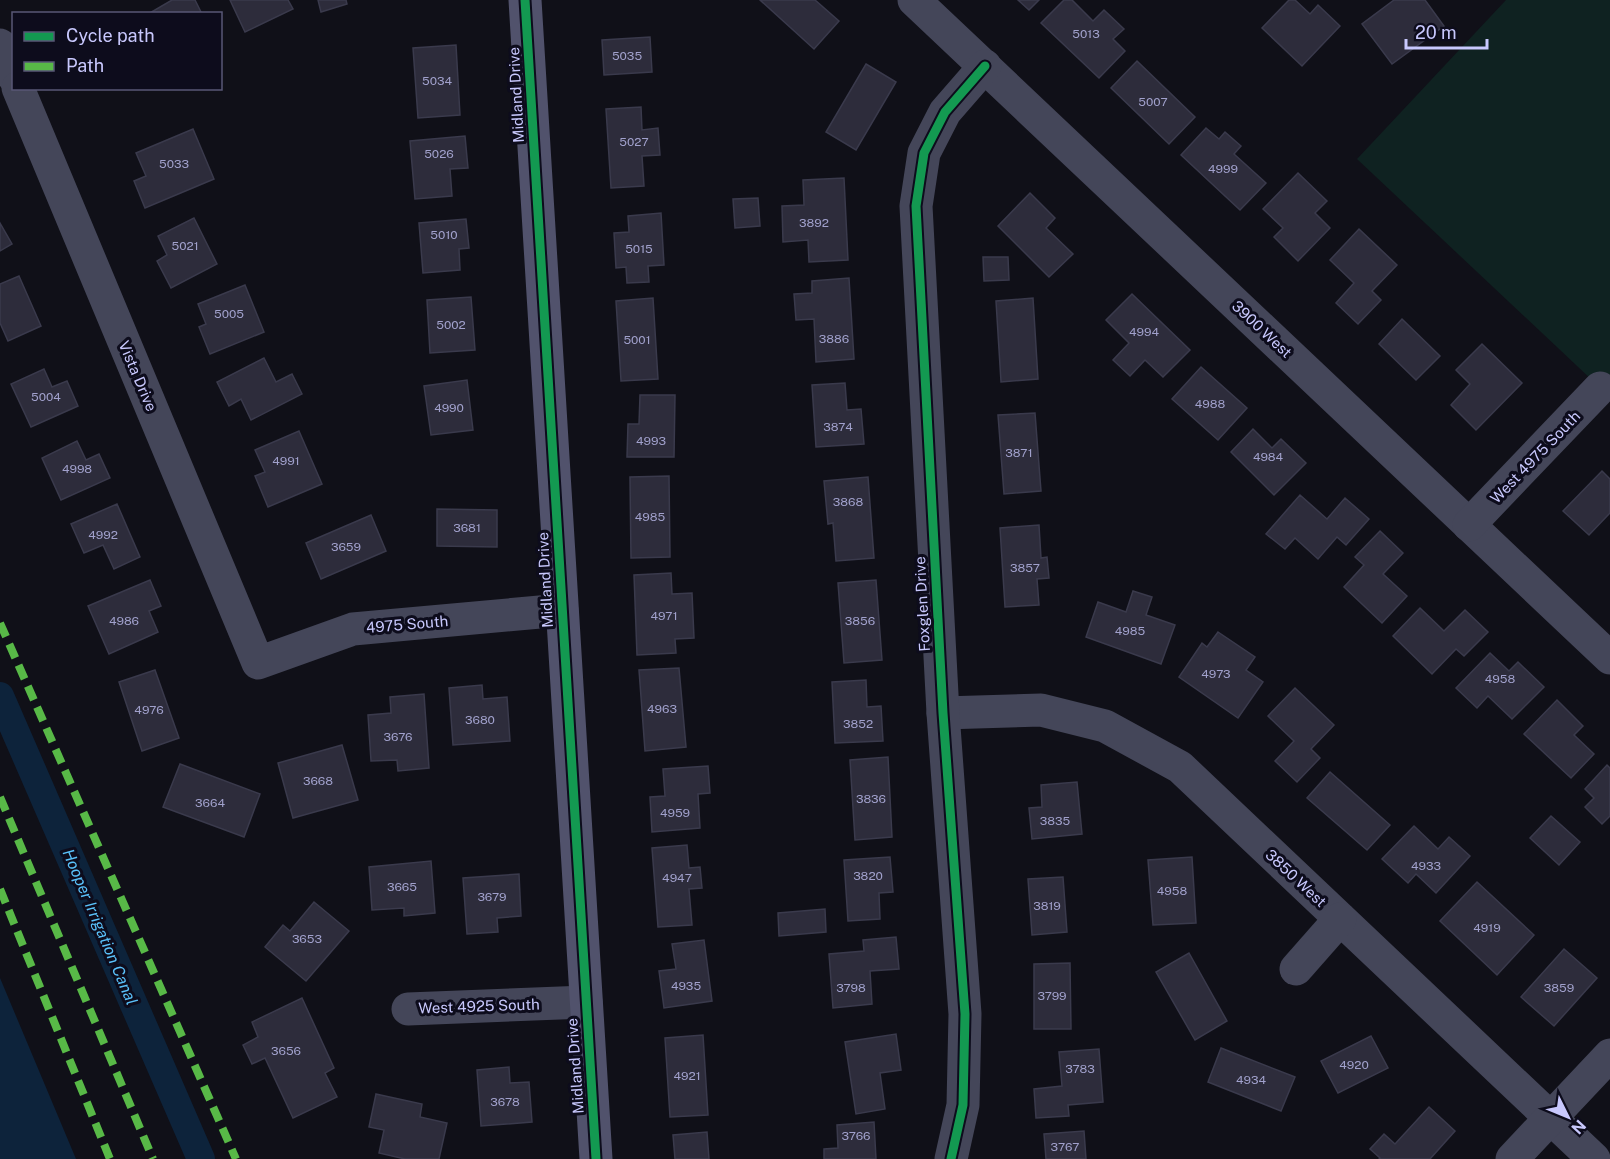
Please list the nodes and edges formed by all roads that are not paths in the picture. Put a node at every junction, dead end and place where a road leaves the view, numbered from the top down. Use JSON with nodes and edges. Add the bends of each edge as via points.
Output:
{"nodes":[{"id":1,"x":525,"y":0,"type":"edge"},
{"id":2,"x":915,"y":0,"type":"edge"},
{"id":3,"x":0,"y":45,"type":"edge"},
{"id":4,"x":985,"y":66,"type":"junction"},
{"id":5,"x":12,"y":72,"type":"edge"},
{"id":6,"x":19,"y":90,"type":"edge"},
{"id":7,"x":1600,"y":388,"type":"dead end"},
{"id":8,"x":1469,"y":525,"type":"junction"},
{"id":9,"x":562,"y":610,"type":"junction"},
{"id":10,"x":1610,"y":658,"type":"edge"},
{"id":11,"x":258,"y":663,"type":"joint"},
{"id":12,"x":943,"y":713,"type":"junction"},
{"id":13,"x":1340,"y":919,"type":"junction"},
{"id":14,"x":1296,"y":969,"type":"dead end"},
{"id":15,"x":586,"y":1002,"type":"junction"},
{"id":16,"x":408,"y":1009,"type":"dead end"},
{"id":17,"x":1610,"y":1055,"type":"edge"},
{"id":18,"x":1550,"y":1118,"type":"junction"},
{"id":19,"x":596,"y":1159,"type":"edge"},
{"id":20,"x":951,"y":1159,"type":"edge"},
{"id":21,"x":1512,"y":1159,"type":"edge"},
{"id":22,"x":1594,"y":1159,"type":"edge"}],
"edges":[{"from":1,"to":9,"type":"street","name":"Midland Drive"},
{"from":2,"to":4,"type":"street","name":"3900 West"},
{"from":3,"to":5,"type":"street"},
{"from":4,"to":8,"type":"street","name":"3900 West"},
{"from":4,"to":12,"type":"street","name":"Foxglen Drive","via":[[945,112],[924,153],[916,206]]},
{"from":6,"to":11,"type":"street","name":"Vista Drive"},
{"from":7,"to":8,"type":"street","name":"West 4975 South"},
{"from":8,"to":10,"type":"street","name":"3900 West"},
{"from":9,"to":11,"type":"street","name":"4975 South","via":[[353,629]]},
{"from":9,"to":15,"type":"street","name":"Midland Drive"},
{"from":12,"to":13,"type":"street","name":"3850 West","via":[[1041,710],[1105,726],[1180,767]]},
{"from":12,"to":20,"type":"street","name":"Foxglen Drive","via":[[965,1014],[963,1105]]},
{"from":13,"to":14,"type":"street"},
{"from":13,"to":18,"type":"street","name":"3850 West"},
{"from":15,"to":16,"type":"street","name":"West 4925 South"},
{"from":15,"to":19,"type":"street","name":"Midland Drive"},
{"from":17,"to":18,"type":"street"},
{"from":18,"to":21,"type":"street"},
{"from":18,"to":22,"type":"street","name":"3850 West"}]}
